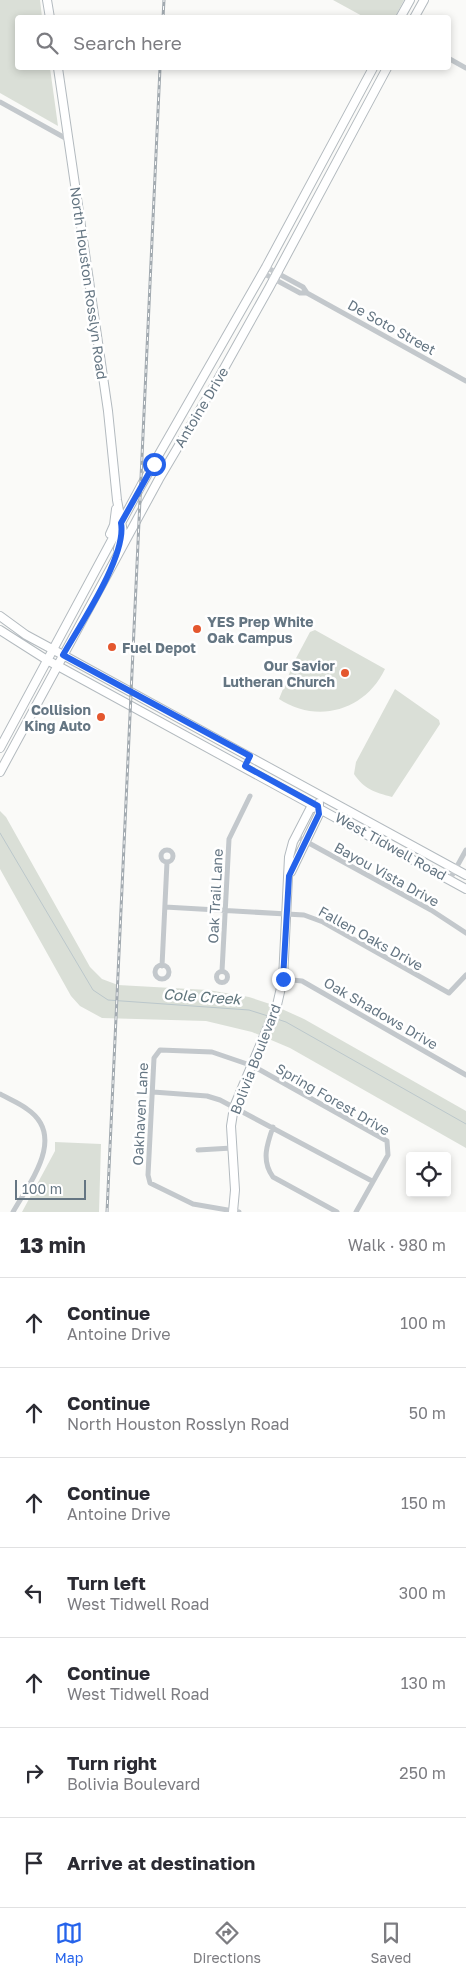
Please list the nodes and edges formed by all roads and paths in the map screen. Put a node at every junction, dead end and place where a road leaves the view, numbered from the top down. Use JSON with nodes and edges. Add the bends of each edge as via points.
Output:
{"nodes":[{"id":1,"x":47,"y":0,"type":"edge"},
{"id":2,"x":410,"y":0,"type":"edge"},
{"id":3,"x":424,"y":0,"type":"edge"},
{"id":4,"x":50,"y":15,"type":"edge"},
{"id":5,"x":402,"y":15,"type":"edge"},
{"id":6,"x":416,"y":15,"type":"edge"},
{"id":7,"x":451,"y":60,"type":"edge"},
{"id":8,"x":466,"y":68,"type":"edge"},
{"id":9,"x":58,"y":70,"type":"edge"},
{"id":10,"x":372,"y":70,"type":"edge"},
{"id":11,"x":386,"y":70,"type":"edge"},
{"id":12,"x":0,"y":102,"type":"edge"},
{"id":13,"x":68,"y":139,"type":"junction"},
{"id":14,"x":265,"y":270,"type":"junction"},
{"id":15,"x":276,"y":276,"type":"junction"},
{"id":16,"x":466,"y":381,"type":"edge"},
{"id":17,"x":117,"y":502,"type":"junction"},
{"id":18,"x":130,"y":505,"type":"junction"},
{"id":19,"x":121,"y":523,"type":"junction"},
{"id":20,"x":115,"y":560,"type":"junction"},
{"id":21,"x":99,"y":563,"type":"junction"},
{"id":22,"x":90,"y":579,"type":"junction"},
{"id":23,"x":101,"y":586,"type":"junction"},
{"id":24,"x":0,"y":616,"type":"edge"},
{"id":25,"x":0,"y":630,"type":"edge"},
{"id":26,"x":53,"y":650,"type":"junction"},
{"id":27,"x":63,"y":655,"type":"junction"},
{"id":28,"x":47,"y":660,"type":"junction"},
{"id":29,"x":57,"y":666,"type":"junction"},
{"id":30,"x":119,"y":686,"type":"junction"},
{"id":31,"x":114,"y":696,"type":"junction"},
{"id":32,"x":189,"y":723,"type":"junction"},
{"id":33,"x":184,"y":733,"type":"junction"},
{"id":34,"x":0,"y":748,"type":"edge"},
{"id":35,"x":250,"y":756,"type":"junction"},
{"id":36,"x":245,"y":766,"type":"junction"},
{"id":37,"x":0,"y":772,"type":"edge"},
{"id":38,"x":250,"y":796,"type":"dead end"},
{"id":39,"x":323,"y":796,"type":"junction"},
{"id":40,"x":318,"y":806,"type":"junction"},
{"id":41,"x":296,"y":836,"type":"junction"},
{"id":42,"x":398,"y":836,"type":"junction"},
{"id":43,"x":305,"y":842,"type":"junction"},
{"id":44,"x":392,"y":846,"type":"junction"},
{"id":45,"x":466,"y":850,"type":"edge"},
{"id":46,"x":167,"y":862,"type":"dead end"},
{"id":47,"x":456,"y":868,"type":"junction"},
{"id":48,"x":466,"y":875,"type":"edge"},
{"id":49,"x":289,"y":876,"type":"junction"},
{"id":50,"x":450,"y":878,"type":"junction"},
{"id":51,"x":466,"y":889,"type":"edge"},
{"id":52,"x":164,"y":907,"type":"junction"},
{"id":53,"x":225,"y":910,"type":"junction"},
{"id":54,"x":287,"y":913,"type":"junction"},
{"id":55,"x":466,"y":933,"type":"edge"},
{"id":56,"x":162,"y":966,"type":"dead end"},
{"id":57,"x":222,"y":971,"type":"dead end"},
{"id":58,"x":466,"y":975,"type":"edge"},
{"id":59,"x":283,"y":979,"type":"junction"},
{"id":60,"x":170,"y":1050,"type":"joint"},
{"id":61,"x":253,"y":1066,"type":"junction"},
{"id":62,"x":465,"y":1072,"type":"edge"},
{"id":63,"x":153,"y":1092,"type":"junction"},
{"id":64,"x":0,"y":1094,"type":"edge"},
{"id":65,"x":234,"y":1107,"type":"junction"},
{"id":66,"x":273,"y":1127,"type":"junction"},
{"id":67,"x":232,"y":1148,"type":"junction"},
{"id":68,"x":198,"y":1150,"type":"dead end"},
{"id":69,"x":372,"y":1181,"type":"junction"},
{"id":70,"x":235,"y":1211,"type":"edge"},
{"id":71,"x":13,"y":1212,"type":"edge"},
{"id":72,"x":337,"y":1212,"type":"edge"},
{"id":73,"x":356,"y":1212,"type":"edge"}],
"edges":[{"from":1,"to":4,"type":"main road"},
{"from":2,"to":5,"type":"main road"},
{"from":3,"to":6,"type":"main road"},
{"from":7,"to":8,"type":"street"},
{"from":9,"to":13,"type":"main road","name":"North Houston Rosslyn Road"},
{"from":10,"to":14,"type":"main road","name":"Antoine Drive"},
{"from":11,"to":15,"type":"main road","name":"Antoine Drive"},
{"from":12,"to":13,"type":"street"},
{"from":13,"to":17,"type":"main road","name":"North Houston Rosslyn Road","via":[[106,395]]},
{"from":14,"to":15,"type":"street","name":"De Soto Street"},
{"from":14,"to":18,"type":"main road","name":"Antoine Drive"},
{"from":15,"to":16,"type":"street","name":"De Soto Street","via":[[300,293],[307,293]]},
{"from":15,"to":20,"type":"main road","name":"Antoine Drive"},
{"from":17,"to":18,"type":"main road","via":[[122,509]]},
{"from":17,"to":19,"type":"main road","name":"North Houston Rosslyn Road"},
{"from":17,"to":21,"type":"main road","name":"North Houston Rosslyn Road","via":[[114,525]]},
{"from":18,"to":19,"type":"main road","name":"Antoine Drive"},
{"from":19,"to":20,"type":"main road","name":"North Houston Rosslyn Road","via":[[123,532]]},
{"from":19,"to":21,"type":"main road","name":"Antoine Drive"},
{"from":20,"to":23,"type":"main road","name":"Antoine Drive"},
{"from":21,"to":22,"type":"main road","name":"Antoine Drive"},
{"from":22,"to":23,"type":"main road"},
{"from":22,"to":26,"type":"main road","name":"Antoine Drive"},
{"from":23,"to":27,"type":"main road","name":"Antoine Drive"},
{"from":24,"to":26,"type":"main road","name":"West Tidwell Road"},
{"from":25,"to":28,"type":"main road","name":"West Tidwell Road"},
{"from":26,"to":27,"type":"main road","name":"West Tidwell Road"},
{"from":26,"to":28,"type":"main road","name":"Antoine Drive"},
{"from":27,"to":29,"type":"main road","name":"Antoine Drive"},
{"from":27,"to":30,"type":"main road","name":"West Tidwell Road"},
{"from":28,"to":29,"type":"main road","name":"West Tidwell Road"},
{"from":28,"to":34,"type":"main road","name":"Antoine Drive"},
{"from":29,"to":31,"type":"main road","name":"West Tidwell Road"},
{"from":29,"to":37,"type":"main road","name":"Antoine Drive"},
{"from":30,"to":31,"type":"main road"},
{"from":30,"to":32,"type":"main road","name":"West Tidwell Road"},
{"from":31,"to":33,"type":"main road","name":"West Tidwell Road"},
{"from":32,"to":33,"type":"main road"},
{"from":32,"to":35,"type":"main road","name":"West Tidwell Road"},
{"from":33,"to":36,"type":"main road","name":"West Tidwell Road"},
{"from":35,"to":36,"type":"main road"},
{"from":35,"to":39,"type":"main road","name":"West Tidwell Road"},
{"from":36,"to":40,"type":"main road","name":"West Tidwell Road"},
{"from":38,"to":53,"type":"street","name":"Oak Trail Lane","via":[[229,838]]},
{"from":39,"to":40,"type":"main road","name":"Bolivia Boulevard"},
{"from":39,"to":42,"type":"main road","name":"West Tidwell Road"},
{"from":40,"to":41,"type":"main road","name":"Bolivia Boulevard","via":[[310,809]]},
{"from":40,"to":43,"type":"main road","name":"Bolivia Boulevard","via":[[319,814]]},
{"from":40,"to":44,"type":"main road","name":"West Tidwell Road"},
{"from":41,"to":43,"type":"street","name":"Bayou Vista Drive"},
{"from":41,"to":49,"type":"main road","name":"Bolivia Boulevard","via":[[289,857]]},
{"from":42,"to":44,"type":"main road"},
{"from":42,"to":47,"type":"main road","name":"West Tidwell Road"},
{"from":43,"to":49,"type":"main road","name":"Bolivia Boulevard"},
{"from":43,"to":55,"type":"street","name":"Bayou Vista Drive","via":[[431,910]]},
{"from":44,"to":50,"type":"main road","name":"West Tidwell Road"},
{"from":45,"to":47,"type":"street"},
{"from":46,"to":52,"type":"street"},
{"from":47,"to":48,"type":"main road","name":"West Tidwell Road"},
{"from":47,"to":50,"type":"street"},
{"from":49,"to":54,"type":"main road","name":"Bolivia Boulevard"},
{"from":50,"to":51,"type":"main road","name":"West Tidwell Road"},
{"from":52,"to":53,"type":"street","name":"Fallen Oaks Drive"},
{"from":52,"to":56,"type":"street"},
{"from":53,"to":54,"type":"street","name":"Fallen Oaks Drive"},
{"from":53,"to":57,"type":"street","name":"Oak Trail Lane"},
{"from":54,"to":58,"type":"street","name":"Fallen Oaks Drive","via":[[323,922],[449,993]]},
{"from":54,"to":59,"type":"main road","name":"Bolivia Boulevard"},
{"from":59,"to":61,"type":"main road","name":"Bolivia Boulevard"},
{"from":59,"to":62,"type":"street","name":"Oak Shadows Drive","via":[[302,980]]},
{"from":60,"to":61,"type":"street","name":"Spring Forest Drive","via":[[212,1052]]},
{"from":60,"to":63,"type":"street","name":"Oakhaven Lane","via":[[160,1050],[154,1058]]},
{"from":61,"to":65,"type":"main road","name":"Bolivia Boulevard"},
{"from":61,"to":69,"type":"street","name":"Spring Forest Drive","via":[[387,1140],[388,1155]]},
{"from":63,"to":65,"type":"street","via":[[207,1096]]},
{"from":63,"to":70,"type":"street","name":"Oakhaven Lane","via":[[150,1183],[194,1204]]},
{"from":64,"to":71,"type":"street","via":[[28,1109],[45,1135],[43,1157]]},
{"from":65,"to":66,"type":"street"},
{"from":65,"to":67,"type":"main road","name":"Bolivia Boulevard"},
{"from":66,"to":69,"type":"street"},
{"from":66,"to":72,"type":"street","via":[[266,1158],[273,1177]]},
{"from":67,"to":68,"type":"street"},
{"from":67,"to":70,"type":"main road","name":"Bolivia Boulevard"},
{"from":69,"to":73,"type":"street"}]}
